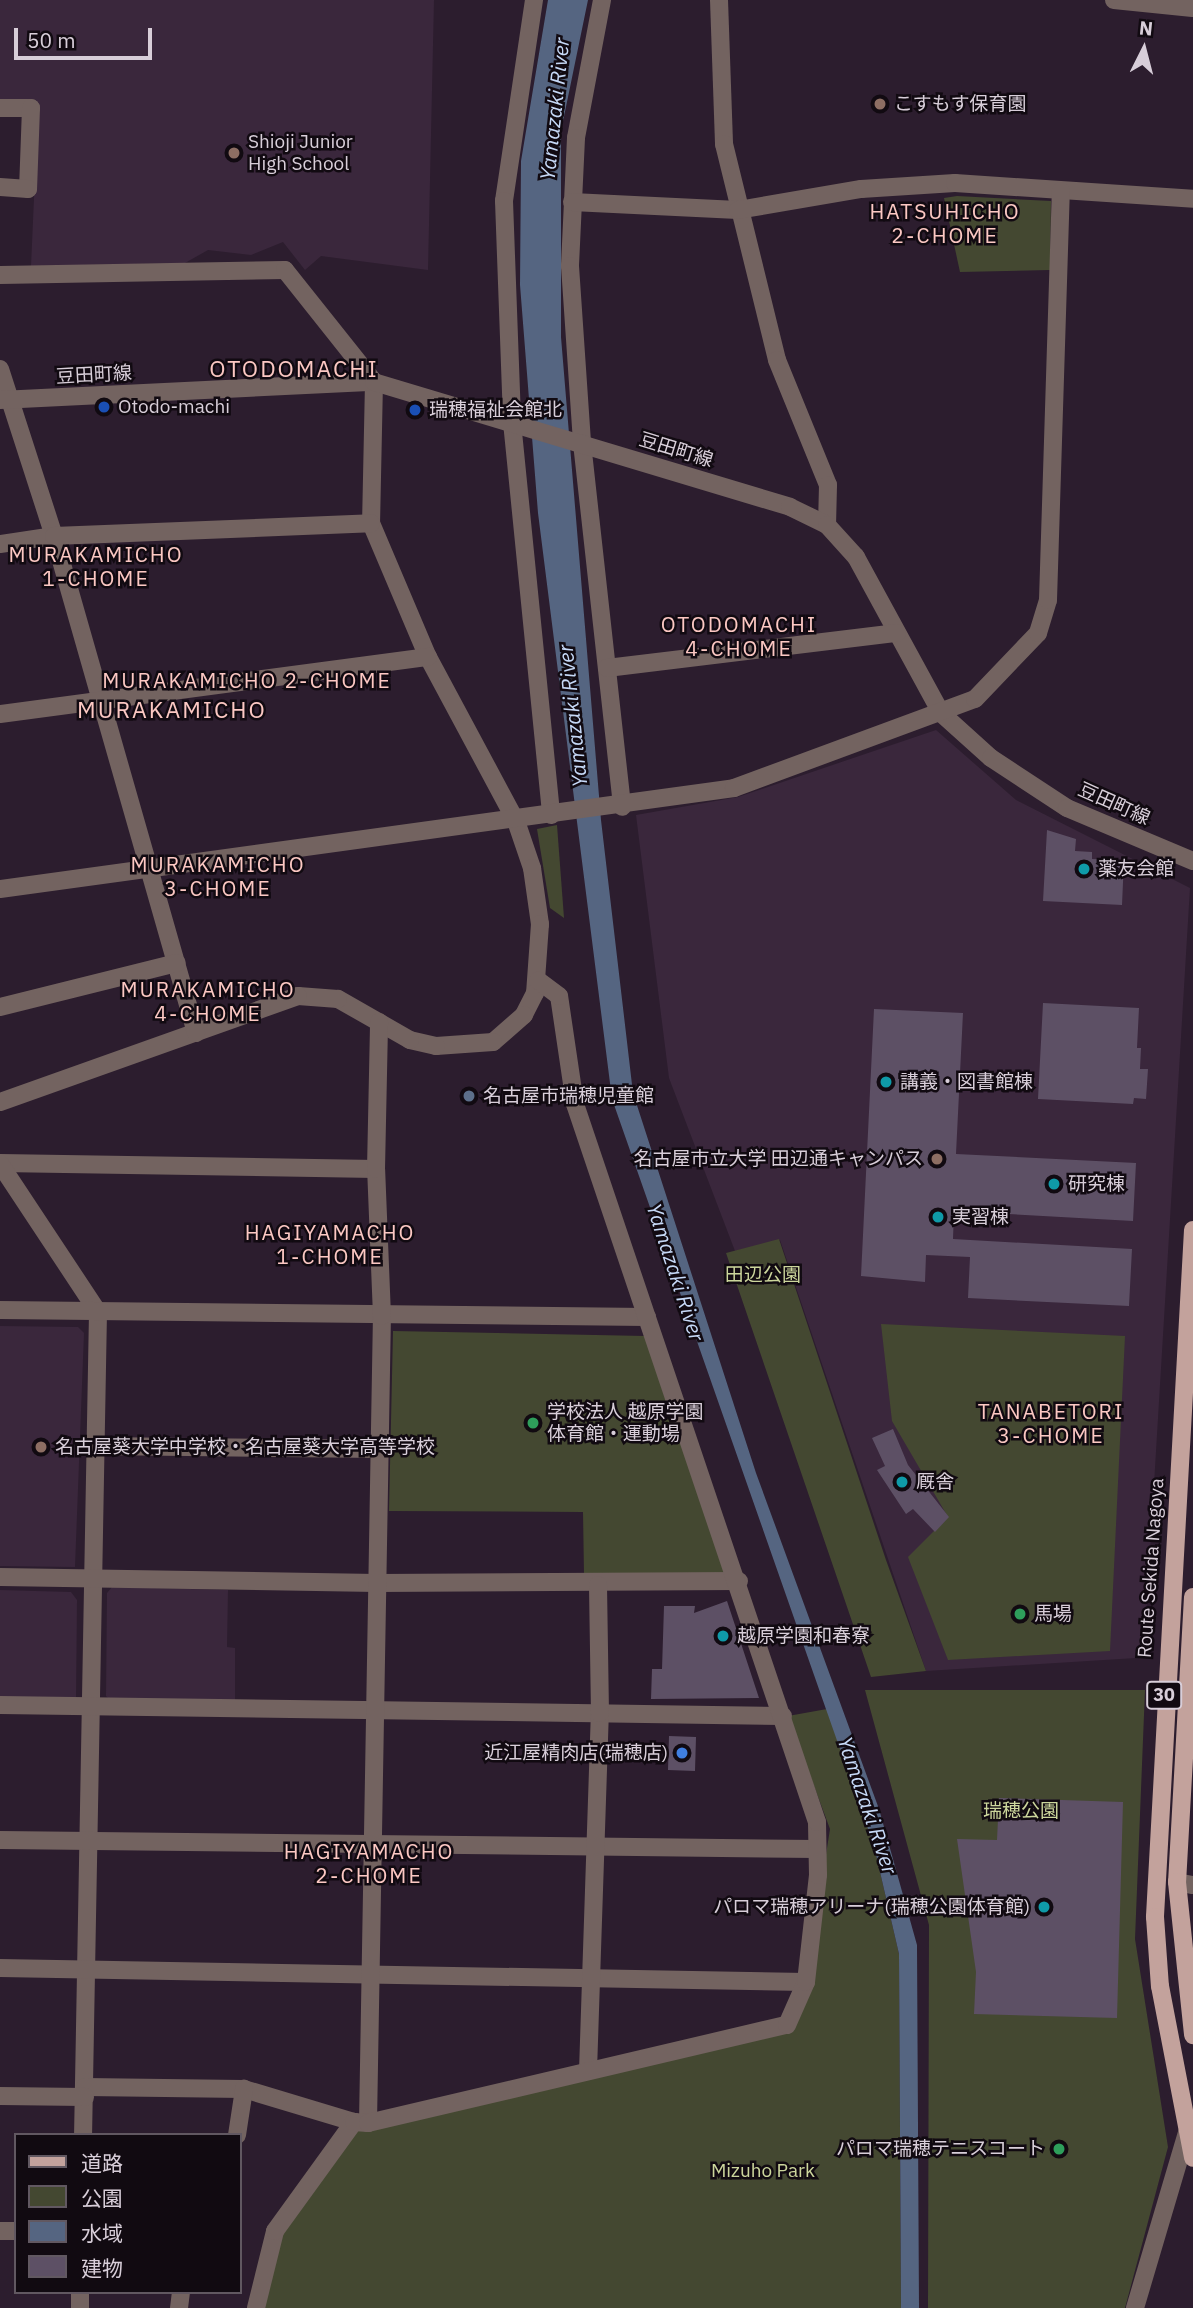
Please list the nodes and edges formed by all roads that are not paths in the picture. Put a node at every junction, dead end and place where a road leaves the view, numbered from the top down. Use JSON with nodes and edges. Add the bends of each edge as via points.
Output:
{"nodes":[{"id":1,"x":534,"y":0,"type":"edge"},
{"id":2,"x":602,"y":0,"type":"edge"},
{"id":3,"x":719,"y":0,"type":"edge"},
{"id":4,"x":1114,"y":0,"type":"edge"},
{"id":5,"x":1193,"y":8,"type":"edge"},
{"id":6,"x":0,"y":108,"type":"edge"},
{"id":7,"x":0,"y":187,"type":"edge"},
{"id":8,"x":1061,"y":191,"type":"junction"},
{"id":9,"x":1193,"y":200,"type":"edge"},
{"id":10,"x":572,"y":202,"type":"junction"},
{"id":11,"x":738,"y":210,"type":"junction"},
{"id":12,"x":0,"y":275,"type":"edge"},
{"id":13,"x":0,"y":369,"type":"edge"},
{"id":14,"x":374,"y":382,"type":"junction"},
{"id":15,"x":6,"y":400,"type":"edge"},
{"id":16,"x":516,"y":424,"type":"junction"},
{"id":17,"x":579,"y":442,"type":"junction"},
{"id":18,"x":371,"y":523,"type":"junction"},
{"id":19,"x":827,"y":525,"type":"junction"},
{"id":20,"x":54,"y":536,"type":"junction"},
{"id":21,"x":0,"y":544,"type":"edge"},
{"id":22,"x":897,"y":634,"type":"junction"},
{"id":23,"x":428,"y":657,"type":"junction"},
{"id":24,"x":607,"y":668,"type":"junction"},
{"id":25,"x":101,"y":699,"type":"junction"},
{"id":26,"x":941,"y":713,"type":"junction"},
{"id":27,"x":0,"y":715,"type":"edge"},
{"id":28,"x":619,"y":807,"type":"junction"},
{"id":29,"x":554,"y":815,"type":"junction"},
{"id":30,"x":516,"y":821,"type":"junction"},
{"id":31,"x":1193,"y":861,"type":"edge"},
{"id":32,"x":147,"y":868,"type":"junction"},
{"id":33,"x":0,"y":889,"type":"edge"},
{"id":34,"x":177,"y":963,"type":"junction"},
{"id":35,"x":538,"y":980,"type":"junction"},
{"id":36,"x":0,"y":1007,"type":"edge"},
{"id":37,"x":379,"y":1022,"type":"junction"},
{"id":38,"x":196,"y":1033,"type":"junction"},
{"id":39,"x":0,"y":1102,"type":"edge"},
{"id":40,"x":0,"y":1163,"type":"edge"},
{"id":41,"x":376,"y":1169,"type":"junction"},
{"id":42,"x":1193,"y":1230,"type":"edge"},
{"id":43,"x":0,"y":1310,"type":"edge"},
{"id":44,"x":98,"y":1312,"type":"junction"},
{"id":45,"x":382,"y":1315,"type":"junction"},
{"id":46,"x":647,"y":1317,"type":"junction"},
{"id":47,"x":95,"y":1446,"type":"junction"},
{"id":48,"x":380,"y":1449,"type":"junction"},
{"id":49,"x":0,"y":1577,"type":"edge"},
{"id":50,"x":92,"y":1578,"type":"junction"},
{"id":51,"x":740,"y":1581,"type":"junction"},
{"id":52,"x":377,"y":1583,"type":"junction"},
{"id":53,"x":598,"y":1585,"type":"junction"},
{"id":54,"x":1193,"y":1597,"type":"edge"},
{"id":55,"x":0,"y":1705,"type":"edge"},
{"id":56,"x":88,"y":1706,"type":"junction"},
{"id":57,"x":375,"y":1710,"type":"junction"},
{"id":58,"x":600,"y":1713,"type":"junction"},
{"id":59,"x":783,"y":1716,"type":"junction"},
{"id":60,"x":0,"y":1840,"type":"edge"},
{"id":61,"x":86,"y":1841,"type":"junction"},
{"id":62,"x":373,"y":1845,"type":"junction"},
{"id":63,"x":596,"y":1847,"type":"junction"},
{"id":64,"x":817,"y":1849,"type":"junction"},
{"id":65,"x":1185,"y":1884,"type":"edge"},
{"id":66,"x":0,"y":1968,"type":"edge"},
{"id":67,"x":85,"y":1969,"type":"junction"},
{"id":68,"x":370,"y":1974,"type":"junction"},
{"id":69,"x":594,"y":1978,"type":"junction"},
{"id":70,"x":806,"y":1982,"type":"junction"},
{"id":71,"x":1193,"y":2035,"type":"edge"},
{"id":72,"x":588,"y":2071,"type":"junction"},
{"id":73,"x":244,"y":2089,"type":"junction"},
{"id":74,"x":85,"y":2092,"type":"junction"},
{"id":75,"x":0,"y":2096,"type":"edge"},
{"id":76,"x":361,"y":2123,"type":"junction"},
{"id":77,"x":1188,"y":2129,"type":"junction"},
{"id":78,"x":83,"y":2133,"type":"edge"},
{"id":79,"x":237,"y":2133,"type":"edge"},
{"id":80,"x":1193,"y":2158,"type":"edge"},
{"id":81,"x":256,"y":2308,"type":"edge"},
{"id":82,"x":1135,"y":2308,"type":"edge"}],
"edges":[{"from":1,"to":16,"type":"street","via":[[504,201]]},
{"from":2,"to":10,"type":"street","via":[[576,138]]},
{"from":3,"to":11,"type":"street","via":[[724,144]]},
{"from":4,"to":5,"type":"street"},
{"from":6,"to":7,"type":"street","via":[[31,108],[28,189]]},
{"from":8,"to":9,"type":"street"},
{"from":8,"to":11,"type":"street","via":[[955,183],[874,188]]},
{"from":8,"to":26,"type":"street","via":[[1048,600],[1038,633],[975,699]]},
{"from":10,"to":11,"type":"street"},
{"from":10,"to":17,"type":"street","via":[[571,292]]},
{"from":11,"to":19,"type":"street","via":[[777,360],[828,485]]},
{"from":12,"to":14,"type":"street","via":[[285,270]]},
{"from":13,"to":15,"type":"street"},
{"from":14,"to":15,"type":"street","name":"豆田町線"},
{"from":14,"to":16,"type":"street","name":"豆田町線"},
{"from":14,"to":18,"type":"street"},
{"from":15,"to":20,"type":"street"},
{"from":16,"to":17,"type":"street","name":"豆田町線"},
{"from":16,"to":29,"type":"street"},
{"from":17,"to":19,"type":"street","name":"豆田町線","via":[[790,507]]},
{"from":17,"to":24,"type":"street"},
{"from":18,"to":20,"type":"street"},
{"from":18,"to":23,"type":"street"},
{"from":19,"to":22,"type":"street","name":"豆田町線","via":[[856,557]]},
{"from":20,"to":21,"type":"street"},
{"from":20,"to":25,"type":"street"},
{"from":22,"to":24,"type":"street"},
{"from":22,"to":26,"type":"street","name":"豆田町線"},
{"from":23,"to":25,"type":"street"},
{"from":23,"to":30,"type":"street"},
{"from":24,"to":28,"type":"street"},
{"from":25,"to":27,"type":"street"},
{"from":25,"to":32,"type":"street"},
{"from":26,"to":28,"type":"street","via":[[734,789]]},
{"from":26,"to":31,"type":"street","name":"豆田町線","via":[[991,758],[1067,808]]},
{"from":28,"to":29,"type":"street"},
{"from":29,"to":30,"type":"street"},
{"from":30,"to":32,"type":"street"},
{"from":30,"to":35,"type":"street","via":[[532,868],[540,925]]},
{"from":32,"to":33,"type":"street"},
{"from":32,"to":34,"type":"street"},
{"from":34,"to":36,"type":"street"},
{"from":34,"to":38,"type":"street"},
{"from":35,"to":37,"type":"street","via":[[524,1015],[508,1032],[474,1047],[410,1040]]},
{"from":35,"to":46,"type":"street","via":[[559,996],[575,1104]]},
{"from":37,"to":38,"type":"street","via":[[320,994],[298,996]]},
{"from":37,"to":41,"type":"street"},
{"from":38,"to":39,"type":"street"},
{"from":40,"to":41,"type":"street"},
{"from":40,"to":44,"type":"street"},
{"from":41,"to":45,"type":"street"},
{"from":42,"to":77,"type":"main road","name":"Route Sekida Nagoya","number":"30","via":[[1155,1858],[1160,1986]]},
{"from":43,"to":44,"type":"street"},
{"from":44,"to":45,"type":"street"},
{"from":44,"to":47,"type":"street"},
{"from":45,"to":46,"type":"street"},
{"from":45,"to":48,"type":"street"},
{"from":46,"to":51,"type":"street"},
{"from":47,"to":48,"type":"street"},
{"from":47,"to":50,"type":"street"},
{"from":48,"to":52,"type":"street"},
{"from":49,"to":50,"type":"street"},
{"from":50,"to":52,"type":"street"},
{"from":50,"to":56,"type":"street"},
{"from":51,"to":53,"type":"street"},
{"from":51,"to":59,"type":"street"},
{"from":52,"to":53,"type":"street"},
{"from":52,"to":57,"type":"street"},
{"from":53,"to":58,"type":"street"},
{"from":54,"to":65,"type":"main road","number":"30"},
{"from":55,"to":56,"type":"street"},
{"from":56,"to":57,"type":"street"},
{"from":56,"to":61,"type":"street"},
{"from":57,"to":58,"type":"street"},
{"from":57,"to":62,"type":"street"},
{"from":58,"to":59,"type":"street"},
{"from":58,"to":63,"type":"street"},
{"from":59,"to":64,"type":"street","via":[[817,1822]]},
{"from":60,"to":61,"type":"street"},
{"from":61,"to":62,"type":"street"},
{"from":61,"to":67,"type":"street"},
{"from":62,"to":63,"type":"street"},
{"from":62,"to":68,"type":"street"},
{"from":63,"to":64,"type":"street"},
{"from":63,"to":69,"type":"street"},
{"from":64,"to":70,"type":"street"},
{"from":65,"to":71,"type":"main road","number":"30"},
{"from":66,"to":67,"type":"street"},
{"from":67,"to":68,"type":"street"},
{"from":67,"to":74,"type":"street"},
{"from":68,"to":69,"type":"street"},
{"from":68,"to":76,"type":"street"},
{"from":69,"to":70,"type":"street"},
{"from":69,"to":72,"type":"street"},
{"from":70,"to":72,"type":"street","via":[[787,2025]]},
{"from":72,"to":76,"type":"street"},
{"from":73,"to":74,"type":"street"},
{"from":73,"to":76,"type":"street"},
{"from":73,"to":79,"type":"street"},
{"from":74,"to":75,"type":"street"},
{"from":74,"to":78,"type":"street"},
{"from":76,"to":81,"type":"street","via":[[275,2231]]},
{"from":77,"to":80,"type":"main road","name":"Route Sekida Nagoya","number":"30"},
{"from":77,"to":82,"type":"street"}]}
